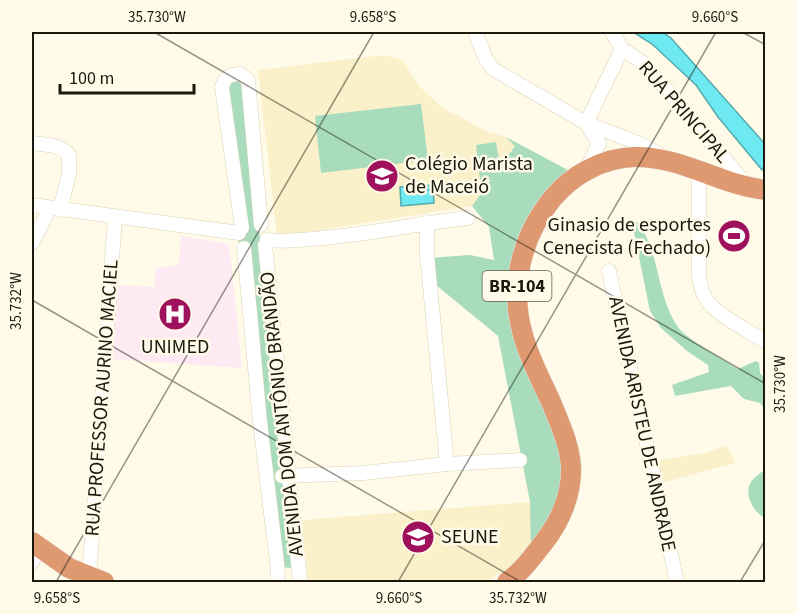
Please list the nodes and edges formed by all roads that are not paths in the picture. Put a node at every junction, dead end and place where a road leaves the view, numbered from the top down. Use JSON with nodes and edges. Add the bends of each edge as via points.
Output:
{"nodes":[{"id":1,"x":475,"y":32,"type":"edge"},
{"id":2,"x":612,"y":32,"type":"edge"},
{"id":3,"x":622,"y":49,"type":"junction"},
{"id":4,"x":585,"y":123,"type":"junction"},
{"id":5,"x":32,"y":143,"type":"edge"},
{"id":6,"x":674,"y":162,"type":"junction"},
{"id":7,"x":586,"y":171,"type":"junction"},
{"id":8,"x":699,"y":180,"type":"junction"},
{"id":9,"x":758,"y":189,"type":"edge"},
{"id":10,"x":765,"y":202,"type":"edge"},
{"id":11,"x":32,"y":205,"type":"edge"},
{"id":12,"x":55,"y":209,"type":"junction"},
{"id":13,"x":115,"y":218,"type":"junction"},
{"id":14,"x":468,"y":218,"type":"dead end"},
{"id":15,"x":426,"y":222,"type":"junction"},
{"id":16,"x":261,"y":225,"type":"junction"},
{"id":17,"x":241,"y":231,"type":"junction"},
{"id":18,"x":266,"y":242,"type":"junction"},
{"id":19,"x":32,"y":243,"type":"edge"},
{"id":20,"x":244,"y":248,"type":"junction"},
{"id":21,"x":609,"y":271,"type":"dead end"},
{"id":22,"x":765,"y":342,"type":"edge"},
{"id":23,"x":520,"y":459,"type":"dead end"},
{"id":24,"x":447,"y":464,"type":"junction"},
{"id":25,"x":289,"y":476,"type":"junction"},
{"id":26,"x":268,"y":477,"type":"junction"},
{"id":27,"x":269,"y":495,"type":"junction"},
{"id":28,"x":291,"y":495,"type":"junction"},
{"id":29,"x":549,"y":536,"type":"junction"},
{"id":30,"x":34,"y":550,"type":"edge"},
{"id":31,"x":299,"y":576,"type":"edge"},
{"id":32,"x":277,"y":577,"type":"edge"},
{"id":33,"x":97,"y":580,"type":"edge"},
{"id":34,"x":675,"y":581,"type":"edge"},
{"id":35,"x":496,"y":582,"type":"edge"},
{"id":36,"x":507,"y":582,"type":"edge"},
{"id":37,"x":526,"y":582,"type":"edge"}],
"edges":[{"from":1,"to":4,"type":"street","name":"RUA PRINCIPAL","via":[[493,69]]},
{"from":2,"to":3,"type":"street"},
{"from":3,"to":4,"type":"street","name":"RUA PRINCIPAL"},
{"from":3,"to":9,"type":"street","name":"RUA PRINCIPAL","via":[[642,62]]},
{"from":4,"to":6,"type":"street","name":"RUA PRINCIPAL"},
{"from":4,"to":7,"type":"street","via":[[599,143]]},
{"from":5,"to":12,"type":"street","via":[[56,146],[69,155],[69,174]]},
{"from":6,"to":7,"type":"highway","number":"BR-104","via":[[633,157],[612,160]]},
{"from":6,"to":9,"type":"highway","number":"BR-104"},
{"from":7,"to":29,"type":"highway","number":"BR-104","via":[[558,191],[543,209],[526,243],[518,280],[518,315],[523,337],[570,455],[566,500]]},
{"from":8,"to":10,"type":"highway","number":"BR-104"},
{"from":8,"to":22,"type":"street","via":[[701,290],[707,302]]},
{"from":8,"to":37,"type":"highway","number":"BR-104","via":[[658,169],[634,167],[610,172],[571,194],[541,236],[528,279],[530,322],[567,407],[580,448],[582,482],[565,534]]},
{"from":11,"to":12,"type":"street"},
{"from":12,"to":13,"type":"street"},
{"from":12,"to":19,"type":"street"},
{"from":13,"to":17,"type":"street"},
{"from":13,"to":33,"type":"street","name":"RUA PROFESSOR AURINO MACIEL"},
{"from":14,"to":15,"type":"street"},
{"from":15,"to":18,"type":"street","via":[[350,236]]},
{"from":15,"to":24,"type":"street"},
{"from":16,"to":17,"type":"street","via":[[250,223]]},
{"from":16,"to":17,"type":"street","via":[[248,80],[232,74],[222,88]]},
{"from":16,"to":18,"type":"street","via":[[267,234]]},
{"from":17,"to":20,"type":"street"},
{"from":18,"to":20,"type":"street","via":[[259,250]]},
{"from":18,"to":25,"type":"street","name":"AVENIDA DOM ANTÔNIO BRANDÃO"},
{"from":20,"to":26,"type":"street","name":"AVENIDA DOM ANTÔNIO BRANDÃO","via":[[254,422]]},
{"from":21,"to":34,"type":"street","name":"AVENIDA ARISTEU DE ANDRADE"},
{"from":23,"to":24,"type":"street"},
{"from":24,"to":25,"type":"street"},
{"from":25,"to":26,"type":"street"},
{"from":25,"to":28,"type":"street","name":"AVENIDA DOM ANTÔNIO BRANDÃO"},
{"from":26,"to":27,"type":"street","name":"AVENIDA DOM ANTÔNIO BRANDÃO"},
{"from":27,"to":28,"type":"street"},
{"from":27,"to":32,"type":"street","name":"AVENIDA DOM ANTÔNIO BRANDÃO"},
{"from":28,"to":31,"type":"street","name":"AVENIDA DOM ANTÔNIO BRANDÃO"},
{"from":29,"to":35,"type":"highway"},
{"from":29,"to":36,"type":"highway","number":"BR-104"},
{"from":30,"to":33,"type":"highway"},
{"from":31,"to":32,"type":"street"}]}
